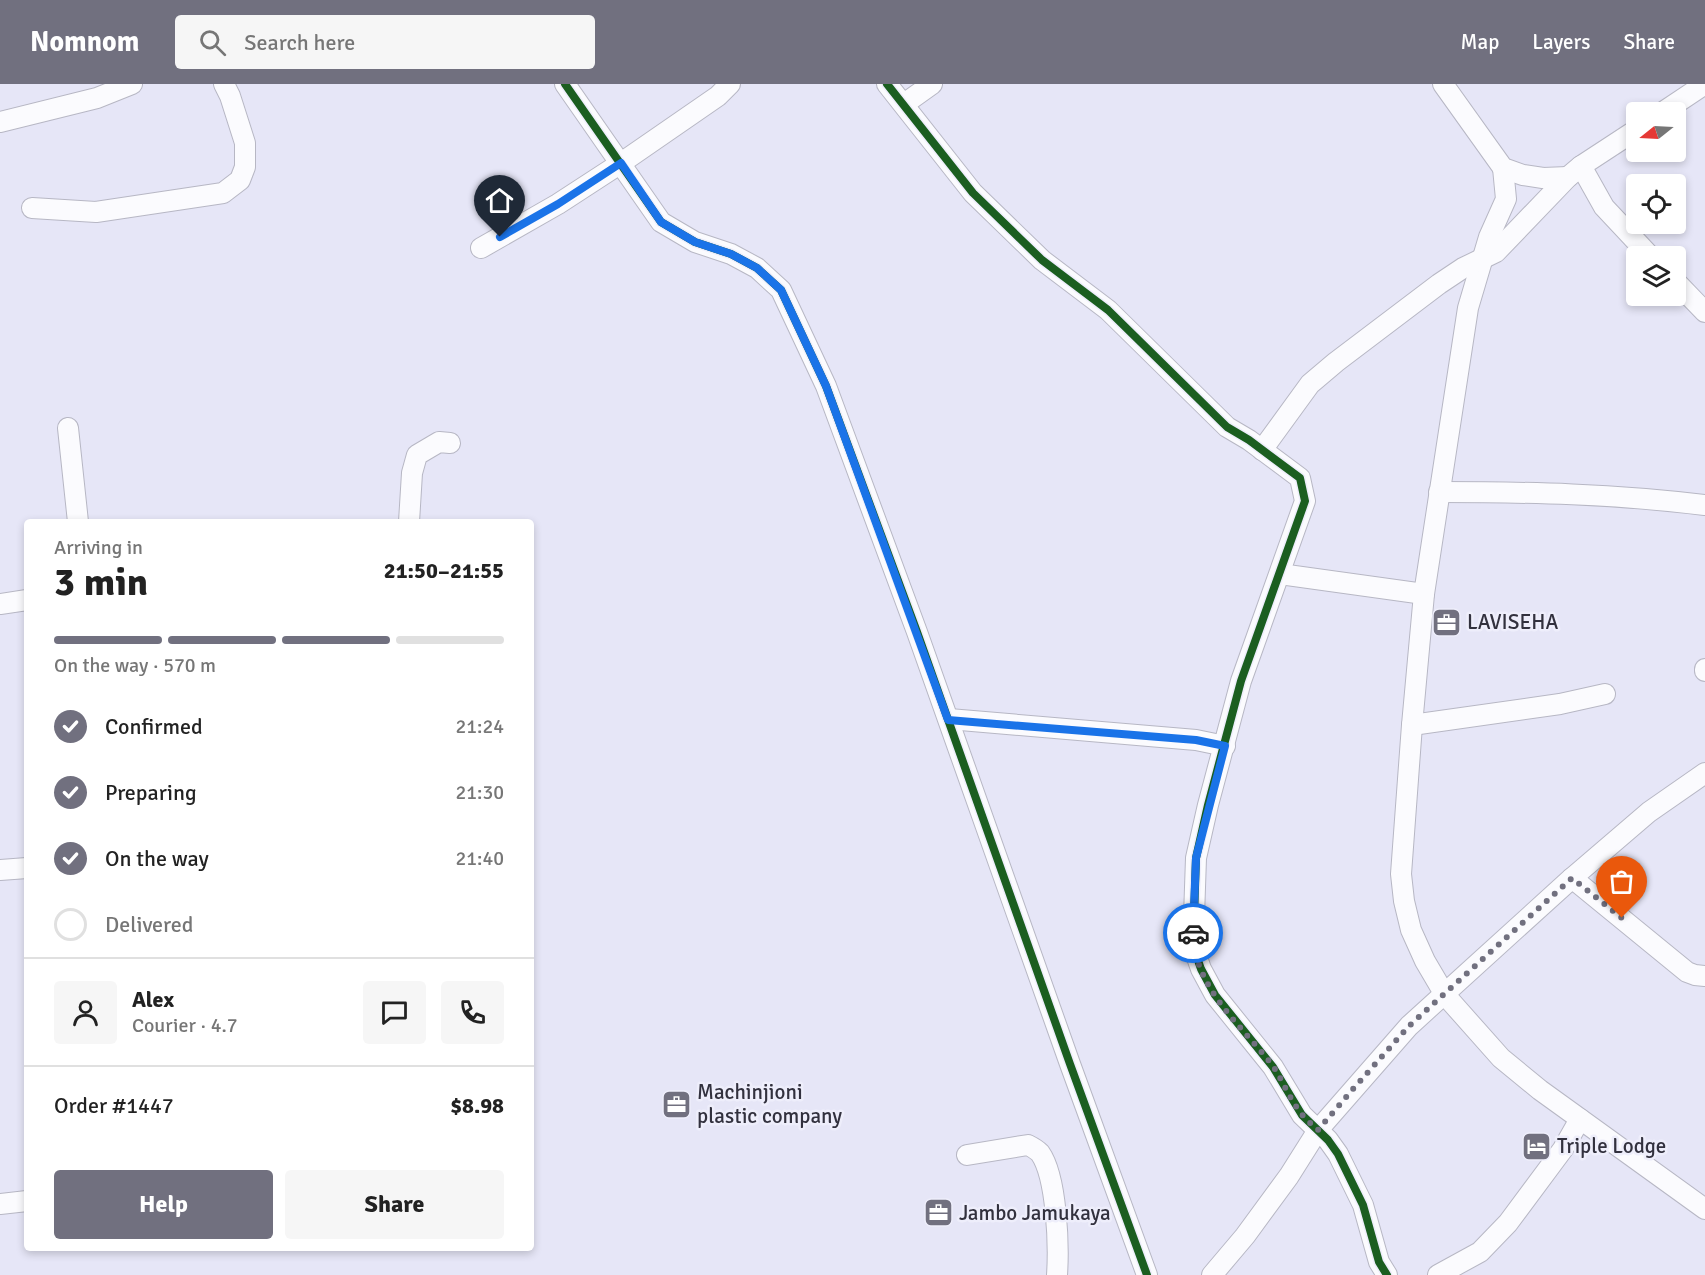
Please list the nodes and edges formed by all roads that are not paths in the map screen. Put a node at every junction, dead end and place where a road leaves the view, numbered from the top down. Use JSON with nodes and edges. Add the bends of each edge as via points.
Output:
{"nodes":[{"id":1,"x":132,"y":84,"type":"edge"},
{"id":2,"x":224,"y":84,"type":"edge"},
{"id":3,"x":565,"y":84,"type":"edge"},
{"id":4,"x":730,"y":84,"type":"edge"},
{"id":5,"x":887,"y":84,"type":"edge"},
{"id":6,"x":932,"y":84,"type":"edge"},
{"id":7,"x":1443,"y":84,"type":"edge"},
{"id":8,"x":1705,"y":84,"type":"edge"},
{"id":9,"x":1679,"y":102,"type":"edge"},
{"id":10,"x":904,"y":104,"type":"junction"},
{"id":11,"x":0,"y":122,"type":"edge"},
{"id":12,"x":1626,"y":137,"type":"edge"},
{"id":13,"x":621,"y":163,"type":"junction"},
{"id":14,"x":1503,"y":168,"type":"junction"},
{"id":15,"x":1574,"y":172,"type":"junction"},
{"id":16,"x":32,"y":208,"type":"dead end"},
{"id":17,"x":1641,"y":246,"type":"edge"},
{"id":18,"x":481,"y":248,"type":"dead end"},
{"id":19,"x":1482,"y":258,"type":"junction"},
{"id":20,"x":1686,"y":292,"type":"edge"},
{"id":21,"x":1705,"y":312,"type":"edge"},
{"id":22,"x":68,"y":428,"type":"dead end"},
{"id":23,"x":450,"y":442,"type":"dead end"},
{"id":24,"x":1262,"y":450,"type":"junction"},
{"id":25,"x":1440,"y":492,"type":"junction"},
{"id":26,"x":1705,"y":505,"type":"edge"},
{"id":27,"x":78,"y":519,"type":"edge"},
{"id":28,"x":409,"y":519,"type":"edge"},
{"id":29,"x":1280,"y":574,"type":"junction"},
{"id":30,"x":1424,"y":594,"type":"junction"},
{"id":31,"x":24,"y":600,"type":"edge"},
{"id":32,"x":0,"y":604,"type":"edge"},
{"id":33,"x":1605,"y":694,"type":"dead end"},
{"id":34,"x":948,"y":720,"type":"junction"},
{"id":35,"x":1412,"y":725,"type":"junction"},
{"id":36,"x":1225,"y":746,"type":"junction"},
{"id":37,"x":1705,"y":773,"type":"edge"},
{"id":38,"x":24,"y":868,"type":"edge"},
{"id":39,"x":0,"y":870,"type":"edge"},
{"id":40,"x":1572,"y":878,"type":"junction"},
{"id":41,"x":1705,"y":976,"type":"edge"},
{"id":42,"x":1445,"y":995,"type":"junction"},
{"id":43,"x":1580,"y":1119,"type":"junction"},
{"id":44,"x":1318,"y":1130,"type":"junction"},
{"id":45,"x":967,"y":1155,"type":"dead end"},
{"id":46,"x":24,"y":1201,"type":"edge"},
{"id":47,"x":0,"y":1204,"type":"edge"},
{"id":48,"x":1705,"y":1209,"type":"edge"},
{"id":49,"x":1057,"y":1275,"type":"edge"},
{"id":50,"x":1147,"y":1275,"type":"edge"},
{"id":51,"x":1212,"y":1275,"type":"edge"},
{"id":52,"x":1387,"y":1275,"type":"edge"},
{"id":53,"x":1438,"y":1275,"type":"edge"}],
"edges":[{"from":1,"to":11,"type":"street","via":[[97,98]]},
{"from":2,"to":16,"type":"street","via":[[245,143],[245,166],[240,180],[223,193],[96,212]]},
{"from":3,"to":13,"type":"street"},
{"from":4,"to":13,"type":"street"},
{"from":5,"to":10,"type":"street"},
{"from":6,"to":10,"type":"street"},
{"from":7,"to":14,"type":"street"},
{"from":8,"to":9,"type":"street"},
{"from":10,"to":24,"type":"street","via":[[973,193],[1042,260],[1108,310],[1227,427]]},
{"from":12,"to":15,"type":"street"},
{"from":13,"to":18,"type":"street"},
{"from":13,"to":34,"type":"street","via":[[661,222],[695,242],[757,268],[781,290],[826,386]]},
{"from":14,"to":15,"type":"street","via":[[1543,178]]},
{"from":14,"to":19,"type":"street","via":[[1506,199]]},
{"from":15,"to":17,"type":"street"},
{"from":15,"to":19,"type":"street","via":[[1496,252]]},
{"from":19,"to":24,"type":"street","via":[[1439,284],[1310,384]]},
{"from":19,"to":25,"type":"street","via":[[1468,308]]},
{"from":20,"to":21,"type":"street"},
{"from":22,"to":27,"type":"street"},
{"from":23,"to":28,"type":"street","via":[[439,442],[417,455]]},
{"from":24,"to":29,"type":"street","via":[[1300,478],[1305,501]]},
{"from":25,"to":26,"type":"street","via":[[1639,497]]},
{"from":25,"to":30,"type":"street"},
{"from":29,"to":30,"type":"street"},
{"from":29,"to":36,"type":"street","via":[[1241,681]]},
{"from":30,"to":35,"type":"street"},
{"from":31,"to":32,"type":"street"},
{"from":33,"to":35,"type":"street"},
{"from":34,"to":36,"type":"street","via":[[1196,740]]},
{"from":34,"to":50,"type":"street"},
{"from":35,"to":42,"type":"street","via":[[1401,874],[1404,901],[1411,930]]},
{"from":36,"to":44,"type":"street","via":[[1196,858],[1193,946],[1215,996]]},
{"from":37,"to":40,"type":"street","via":[[1649,812]]},
{"from":38,"to":39,"type":"street"},
{"from":40,"to":41,"type":"street","via":[[1687,972]]},
{"from":40,"to":42,"type":"street"},
{"from":42,"to":43,"type":"street","via":[[1501,1058]]},
{"from":42,"to":44,"type":"street","via":[[1409,1026]]},
{"from":43,"to":48,"type":"street"},
{"from":43,"to":53,"type":"street","via":[[1563,1149],[1508,1223],[1480,1252]]},
{"from":44,"to":51,"type":"street","via":[[1289,1176]]},
{"from":44,"to":52,"type":"street","via":[[1351,1178]]},
{"from":45,"to":49,"type":"street","via":[[1028,1145],[1039,1152],[1054,1200]]},
{"from":46,"to":47,"type":"street"}]}
